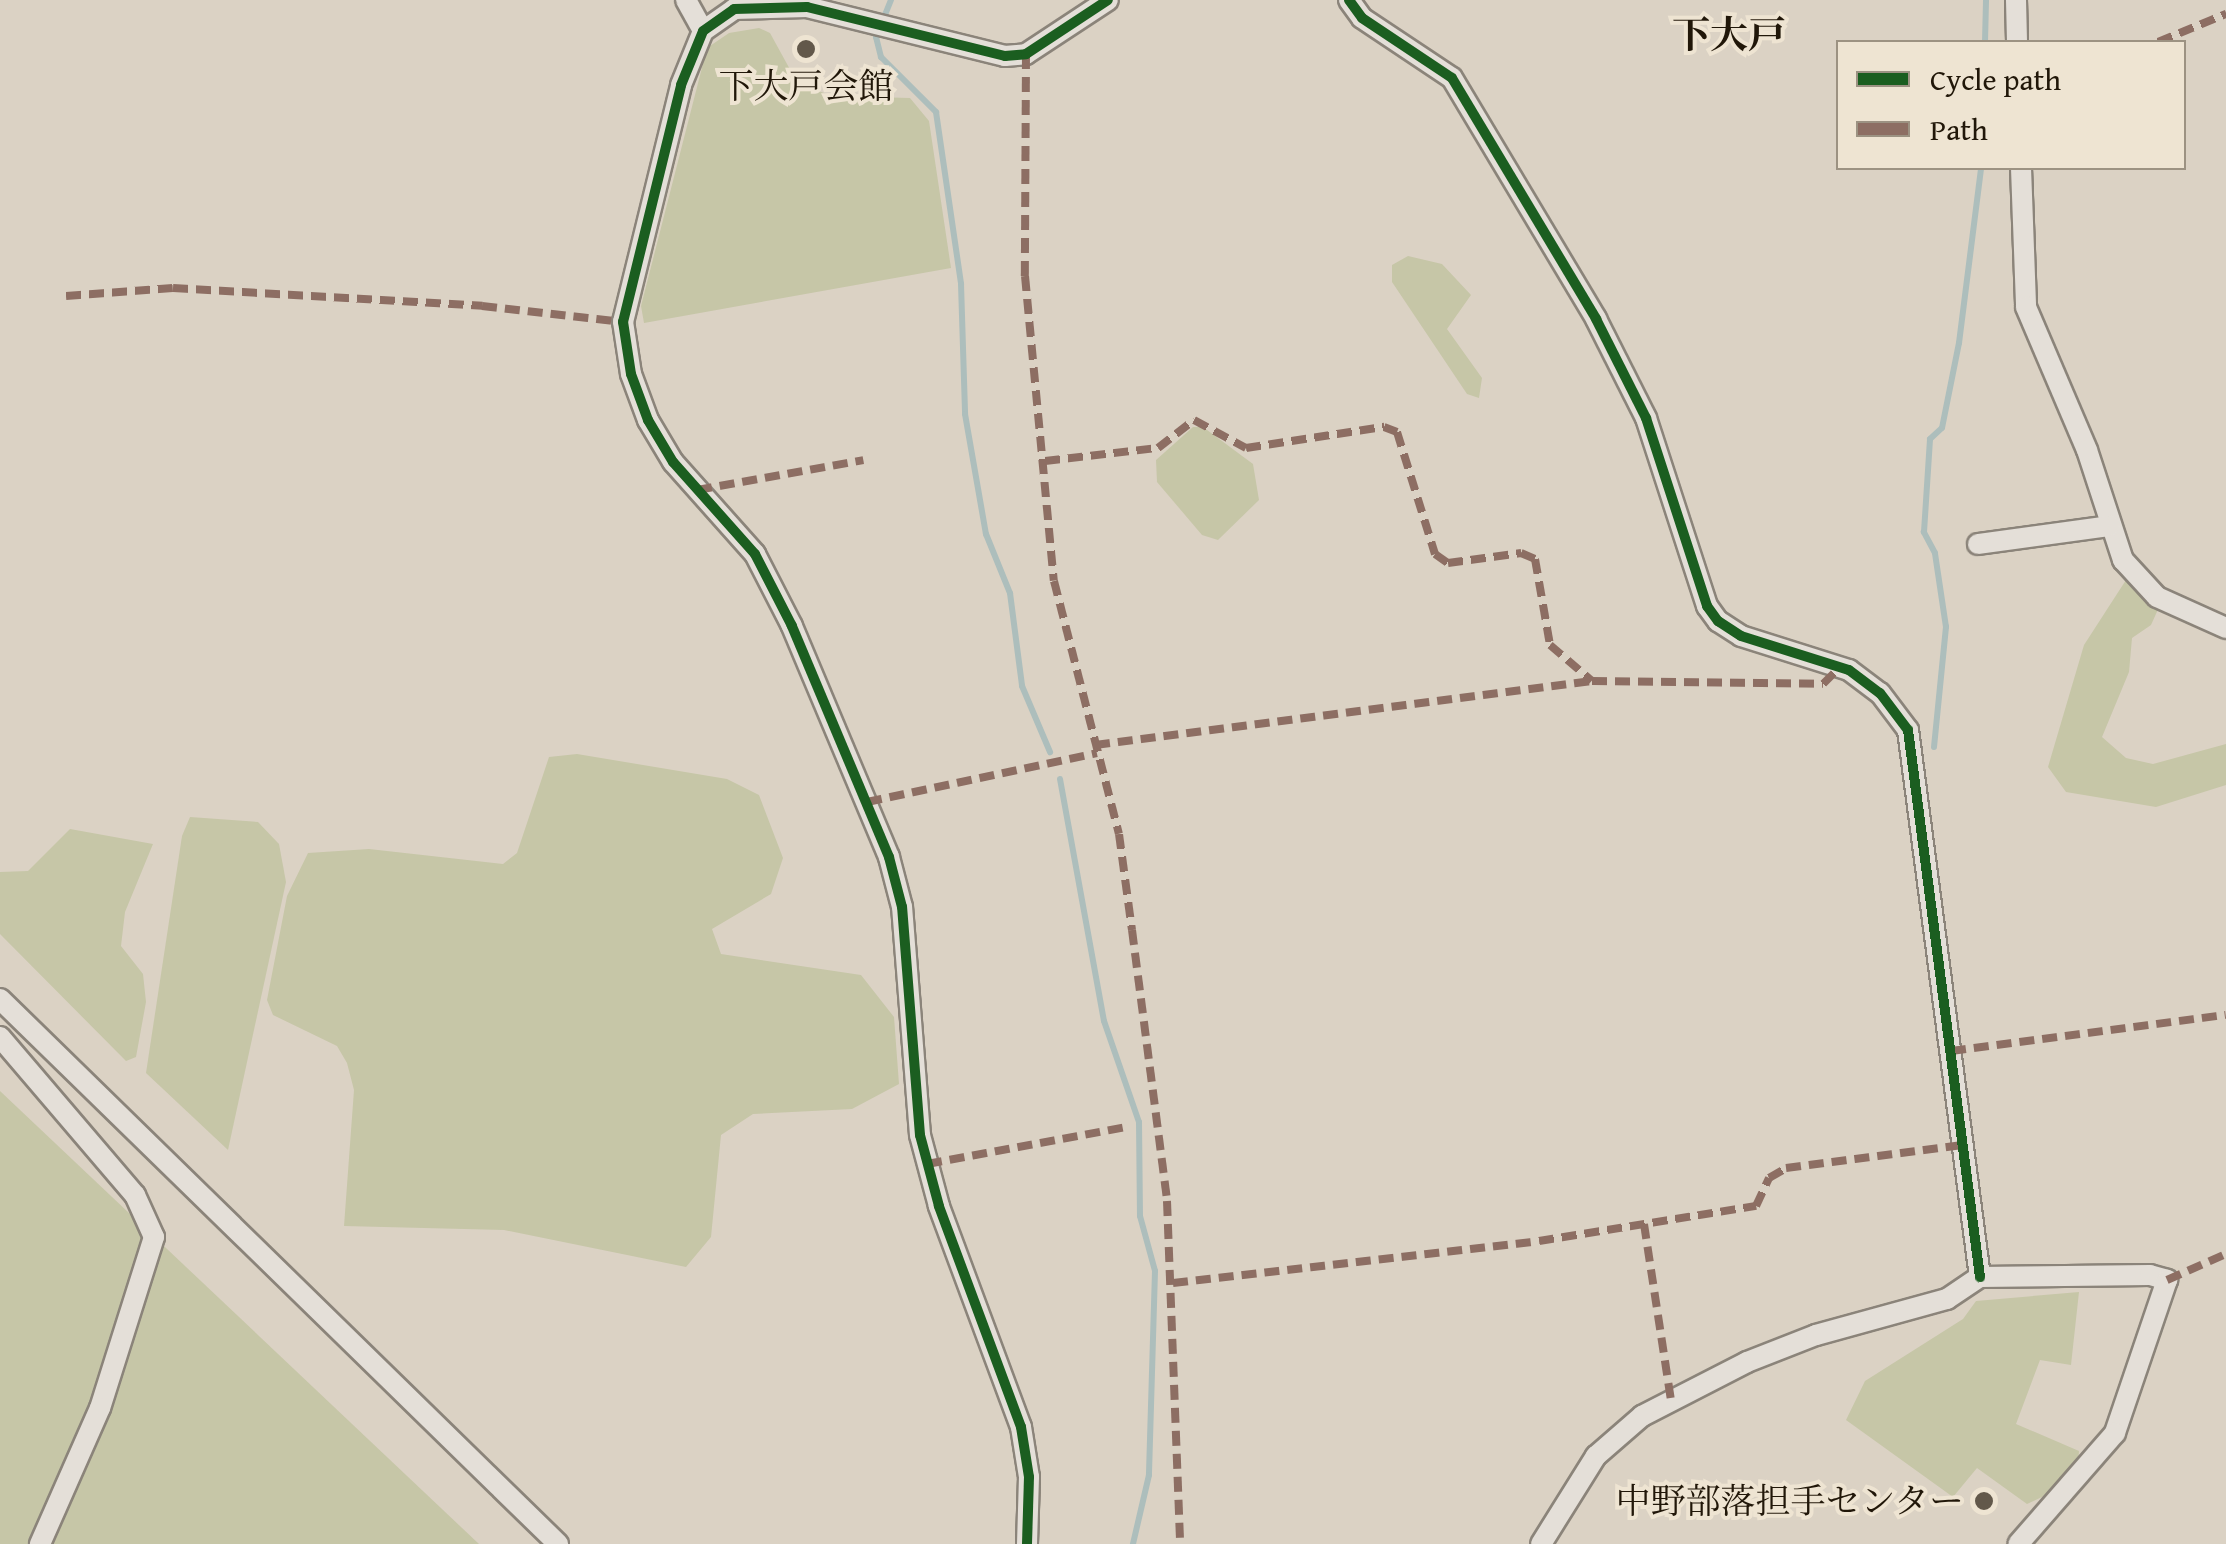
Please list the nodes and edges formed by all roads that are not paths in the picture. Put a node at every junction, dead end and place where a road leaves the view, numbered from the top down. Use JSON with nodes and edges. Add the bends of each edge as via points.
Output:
{"nodes":[{"id":1,"x":686,"y":0,"type":"edge"},
{"id":2,"x":1108,"y":0,"type":"edge"},
{"id":3,"x":1349,"y":0,"type":"edge"},
{"id":4,"x":2016,"y":0,"type":"edge"},
{"id":5,"x":807,"y":4,"type":"edge"},
{"id":6,"x":703,"y":31,"type":"junction"},
{"id":7,"x":2017,"y":40,"type":"edge"},
{"id":8,"x":2021,"y":170,"type":"edge"},
{"id":9,"x":2110,"y":526,"type":"junction"},
{"id":10,"x":1978,"y":544,"type":"dead end"},
{"id":11,"x":2226,"y":628,"type":"edge"},
{"id":12,"x":0,"y":999,"type":"edge"},
{"id":13,"x":0,"y":1038,"type":"edge"},
{"id":14,"x":1980,"y":1277,"type":"junction"},
{"id":15,"x":40,"y":1544,"type":"edge"},
{"id":16,"x":558,"y":1544,"type":"edge"},
{"id":17,"x":1027,"y":1544,"type":"edge"},
{"id":18,"x":1541,"y":1544,"type":"edge"},
{"id":19,"x":2018,"y":1544,"type":"edge"}],
"edges":[{"from":1,"to":6,"type":"street"},
{"from":2,"to":5,"type":"street","via":[[1026,54],[986,54]]},
{"from":3,"to":14,"type":"street","via":[[1362,18],[1452,78],[1596,319],[1646,418],[1707,606],[1718,621],[1741,636],[1849,670],[1880,693],[1908,730]]},
{"from":4,"to":7,"type":"street"},
{"from":5,"to":6,"type":"street","via":[[734,9]]},
{"from":6,"to":17,"type":"street","via":[[680,85],[624,322],[630,374],[673,462],[755,554],[889,857],[902,907],[920,1134],[939,1206],[1021,1427],[1029,1476]]},
{"from":8,"to":9,"type":"street","via":[[2020,284]]},
{"from":9,"to":10,"type":"street"},
{"from":9,"to":11,"type":"street","via":[[2124,560],[2157,597]]},
{"from":12,"to":16,"type":"street"},
{"from":13,"to":15,"type":"street","via":[[135,1195],[154,1236],[100,1408]]},
{"from":14,"to":18,"type":"street","via":[[1948,1299],[1816,1335],[1748,1362],[1642,1416],[1596,1456]]},
{"from":14,"to":19,"type":"street","via":[[2150,1274],[2167,1280],[2115,1434]]}]}
